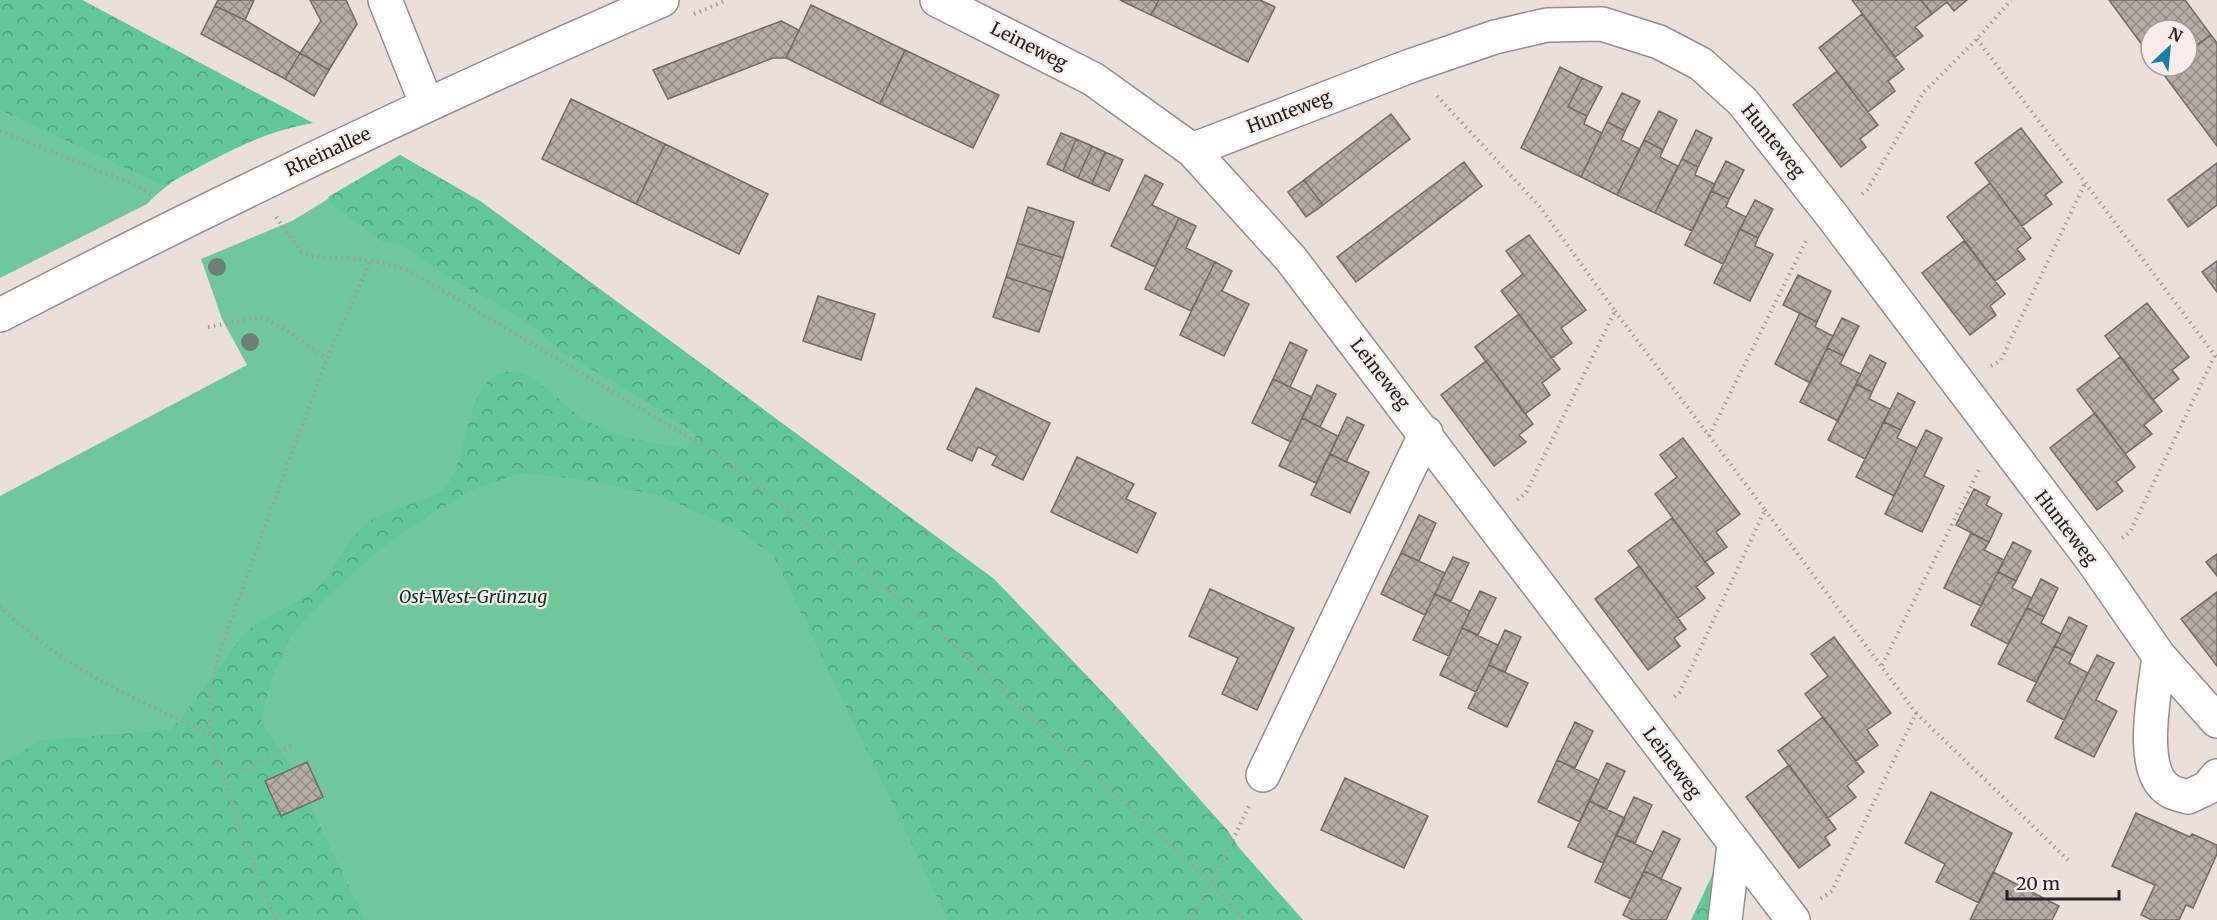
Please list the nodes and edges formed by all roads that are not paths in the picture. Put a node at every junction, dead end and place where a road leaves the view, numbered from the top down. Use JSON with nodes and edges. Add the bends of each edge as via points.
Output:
{"nodes":[{"id":1,"x":385,"y":0,"type":"edge"},
{"id":2,"x":662,"y":0,"type":"edge"},
{"id":3,"x":936,"y":0,"type":"edge"},
{"id":4,"x":427,"y":105,"type":"junction"},
{"id":5,"x":1192,"y":150,"type":"junction"},
{"id":6,"x":0,"y":315,"type":"edge"},
{"id":7,"x":1426,"y":433,"type":"junction"},
{"id":8,"x":2160,"y":656,"type":"junction"},
{"id":9,"x":2217,"y":721,"type":"edge"},
{"id":10,"x":1263,"y":775,"type":"dead end"},
{"id":11,"x":2217,"y":776,"type":"edge"},
{"id":12,"x":1734,"y":845,"type":"junction"},
{"id":13,"x":1793,"y":919,"type":"edge"},
{"id":14,"x":1725,"y":920,"type":"edge"}],
"edges":[{"from":1,"to":4,"type":"street"},
{"from":2,"to":4,"type":"street","name":"Rheinallee"},
{"from":3,"to":5,"type":"street","name":"Leineweg","via":[[1093,79]]},
{"from":4,"to":6,"type":"street","name":"Rheinallee"},
{"from":5,"to":7,"type":"street","name":"Leineweg","via":[[1291,259]]},
{"from":5,"to":8,"type":"street","name":"Hunteweg","via":[[1495,37],[1547,25],[1602,24],[1659,42],[1701,64],[1743,102],[2093,561]]},
{"from":7,"to":10,"type":"street"},
{"from":7,"to":12,"type":"street","name":"Leineweg"},
{"from":8,"to":9,"type":"street","name":"Hunteweg"},
{"from":8,"to":11,"type":"street","via":[[2149,747],[2155,771],[2168,790],[2188,797],[2207,788]]},
{"from":12,"to":13,"type":"street","name":"Leineweg"},
{"from":12,"to":14,"type":"street"}]}
